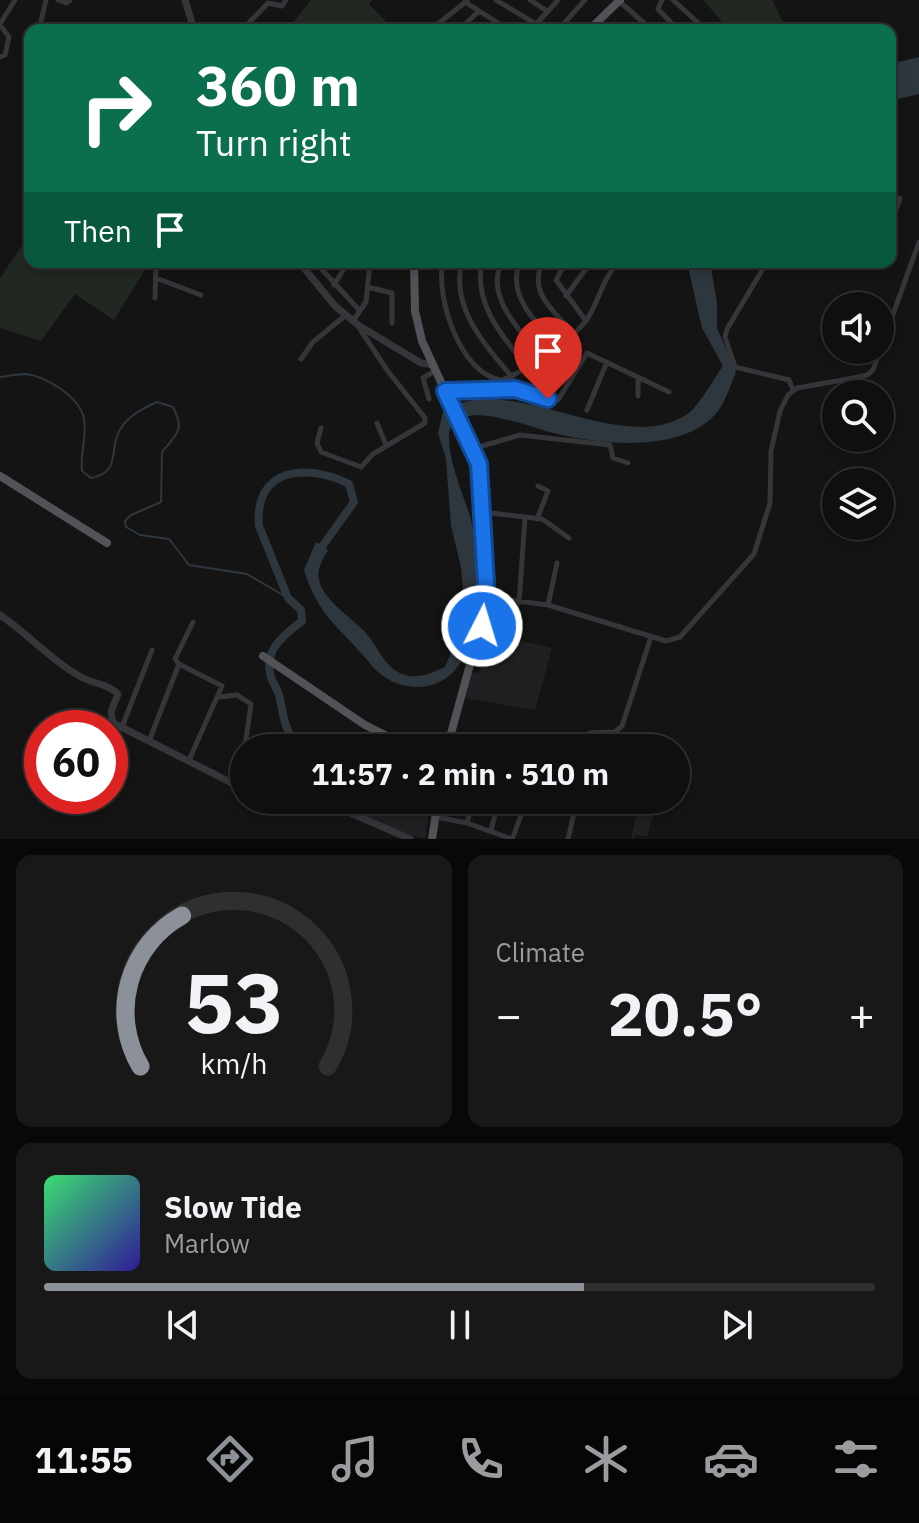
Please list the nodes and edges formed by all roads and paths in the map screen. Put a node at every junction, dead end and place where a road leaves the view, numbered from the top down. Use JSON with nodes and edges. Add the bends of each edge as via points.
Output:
{"nodes":[{"id":1,"x":15,"y":0,"type":"edge"},
{"id":2,"x":46,"y":0,"type":"edge"},
{"id":3,"x":58,"y":0,"type":"edge"},
{"id":4,"x":70,"y":0,"type":"edge"},
{"id":5,"x":185,"y":0,"type":"edge"},
{"id":6,"x":286,"y":0,"type":"edge"},
{"id":7,"x":496,"y":0,"type":"edge"},
{"id":8,"x":530,"y":0,"type":"edge"},
{"id":9,"x":558,"y":0,"type":"edge"},
{"id":10,"x":585,"y":0,"type":"edge"},
{"id":11,"x":619,"y":0,"type":"edge"},
{"id":12,"x":662,"y":0,"type":"edge"},
{"id":13,"x":673,"y":0,"type":"edge"},
{"id":14,"x":466,"y":1,"type":"edge"},
{"id":15,"x":479,"y":11,"type":"junction"},
{"id":16,"x":547,"y":11,"type":"junction"},
{"id":17,"x":669,"y":22,"type":"joint"},
{"id":18,"x":0,"y":24,"type":"edge"},
{"id":19,"x":40,"y":24,"type":"edge"},
{"id":20,"x":192,"y":24,"type":"edge"},
{"id":21,"x":248,"y":24,"type":"edge"},
{"id":22,"x":437,"y":24,"type":"edge"},
{"id":23,"x":465,"y":24,"type":"edge"},
{"id":24,"x":500,"y":24,"type":"edge"},
{"id":25,"x":536,"y":24,"type":"joint"},
{"id":26,"x":563,"y":24,"type":"edge"},
{"id":27,"x":595,"y":24,"type":"edge"},
{"id":28,"x":645,"y":24,"type":"edge"},
{"id":29,"x":671,"y":24,"type":"edge"},
{"id":30,"x":699,"y":24,"type":"edge"},
{"id":31,"x":0,"y":57,"type":"edge"},
{"id":32,"x":900,"y":198,"type":"dead end"},
{"id":33,"x":896,"y":210,"type":"edge"},
{"id":34,"x":919,"y":242,"type":"edge"},
{"id":35,"x":156,"y":268,"type":"edge"},
{"id":36,"x":304,"y":268,"type":"edge"},
{"id":37,"x":320,"y":268,"type":"edge"},
{"id":38,"x":344,"y":268,"type":"edge"},
{"id":39,"x":370,"y":268,"type":"edge"},
{"id":40,"x":414,"y":268,"type":"edge"},
{"id":41,"x":443,"y":268,"type":"edge"},
{"id":42,"x":462,"y":268,"type":"edge"},
{"id":43,"x":482,"y":268,"type":"edge"},
{"id":44,"x":501,"y":268,"type":"edge"},
{"id":45,"x":519,"y":268,"type":"edge"},
{"id":46,"x":541,"y":268,"type":"edge"},
{"id":47,"x":563,"y":268,"type":"edge"},
{"id":48,"x":587,"y":268,"type":"edge"},
{"id":49,"x":614,"y":268,"type":"edge"},
{"id":50,"x":763,"y":268,"type":"edge"},
{"id":51,"x":156,"y":278,"type":"junction"},
{"id":52,"x":334,"y":285,"type":"junction"},
{"id":53,"x":368,"y":287,"type":"junction"},
{"id":54,"x":201,"y":295,"type":"dead end"},
{"id":55,"x":566,"y":296,"type":"junction"},
{"id":56,"x":155,"y":298,"type":"dead end"},
{"id":57,"x":360,"y":311,"type":"junction"},
{"id":58,"x":352,"y":321,"type":"junction"},
{"id":59,"x":586,"y":321,"type":"junction"},
{"id":60,"x":392,"y":323,"type":"dead end"},
{"id":61,"x":574,"y":333,"type":"junction"},
{"id":62,"x":557,"y":345,"type":"junction"},
{"id":63,"x":541,"y":356,"type":"junction"},
{"id":64,"x":301,"y":359,"type":"dead end"},
{"id":65,"x":607,"y":362,"type":"junction"},
{"id":66,"x":527,"y":367,"type":"junction"},
{"id":67,"x":434,"y":368,"type":"junction"},
{"id":68,"x":512,"y":377,"type":"junction"},
{"id":69,"x":638,"y":377,"type":"junction"},
{"id":70,"x":793,"y":390,"type":"junction"},
{"id":71,"x":445,"y":391,"type":"junction"},
{"id":72,"x":669,"y":392,"type":"dead end"},
{"id":73,"x":638,"y":396,"type":"dead end"},
{"id":74,"x":429,"y":399,"type":"dead end"},
{"id":75,"x":587,"y":410,"type":"dead end"},
{"id":76,"x":377,"y":423,"type":"dead end"},
{"id":77,"x":321,"y":428,"type":"dead end"},
{"id":78,"x":386,"y":445,"type":"junction"},
{"id":79,"x":472,"y":449,"type":"junction"},
{"id":80,"x":628,"y":463,"type":"dead end"},
{"id":81,"x":0,"y":476,"type":"edge"},
{"id":82,"x":538,"y":486,"type":"dead end"},
{"id":83,"x":483,"y":512,"type":"junction"},
{"id":84,"x":525,"y":518,"type":"junction"},
{"id":85,"x":537,"y":519,"type":"junction"},
{"id":86,"x":569,"y":538,"type":"dead end"},
{"id":87,"x":107,"y":543,"type":"dead end"},
{"id":88,"x":557,"y":563,"type":"dead end"},
{"id":89,"x":486,"y":597,"type":"junction"},
{"id":90,"x":519,"y":603,"type":"junction"},
{"id":91,"x":548,"y":605,"type":"junction"},
{"id":92,"x":0,"y":615,"type":"edge"},
{"id":93,"x":193,"y":622,"type":"dead end"},
{"id":94,"x":651,"y":637,"type":"junction"},
{"id":95,"x":152,"y":650,"type":"dead end"},
{"id":96,"x":263,"y":656,"type":"dead end"},
{"id":97,"x":179,"y":664,"type":"junction"},
{"id":98,"x":218,"y":697,"type":"junction"},
{"id":99,"x":114,"y":710,"type":"edge"},
{"id":100,"x":128,"y":712,"type":"edge"},
{"id":101,"x":128,"y":731,"type":"edge"},
{"id":102,"x":247,"y":734,"type":"edge"},
{"id":103,"x":383,"y":734,"type":"edge"},
{"id":104,"x":451,"y":734,"type":"edge"},
{"id":105,"x":590,"y":734,"type":"edge"},
{"id":106,"x":149,"y":741,"type":"junction"},
{"id":107,"x":189,"y":760,"type":"junction"},
{"id":108,"x":230,"y":782,"type":"edge"},
{"id":109,"x":350,"y":814,"type":"edge"},
{"id":110,"x":436,"y":814,"type":"edge"},
{"id":111,"x":469,"y":814,"type":"edge"},
{"id":112,"x":495,"y":814,"type":"edge"},
{"id":113,"x":521,"y":814,"type":"edge"},
{"id":114,"x":574,"y":814,"type":"edge"},
{"id":115,"x":435,"y":817,"type":"junction"},
{"id":116,"x":467,"y":823,"type":"junction"},
{"id":117,"x":491,"y":830,"type":"junction"},
{"id":118,"x":512,"y":838,"type":"edge"},
{"id":119,"x":410,"y":839,"type":"edge"},
{"id":120,"x":432,"y":839,"type":"edge"},
{"id":121,"x":568,"y":839,"type":"edge"}],
"edges":[{"from":1,"to":18,"type":"street"},
{"from":2,"to":19,"type":"street"},
{"from":3,"to":4,"type":"street"},
{"from":5,"to":20,"type":"street"},
{"from":6,"to":21,"type":"street","via":[[282,6],[268,3]]},
{"from":7,"to":25,"type":"street"},
{"from":8,"to":16,"type":"street"},
{"from":9,"to":16,"type":"street"},
{"from":10,"to":26,"type":"street"},
{"from":11,"to":27,"type":"main road"},
{"from":11,"to":28,"type":"street"},
{"from":12,"to":17,"type":"street","via":[[658,9]]},
{"from":13,"to":30,"type":"street"},
{"from":14,"to":15,"type":"street"},
{"from":14,"to":22,"type":"street"},
{"from":15,"to":23,"type":"street"},
{"from":15,"to":24,"type":"street"},
{"from":16,"to":25,"type":"street"},
{"from":17,"to":29,"type":"street"},
{"from":18,"to":31,"type":"street","via":[[9,37]]},
{"from":32,"to":33,"type":"street"},
{"from":34,"to":70,"type":"street","via":[[873,370]]},
{"from":35,"to":51,"type":"street"},
{"from":36,"to":58,"type":"street"},
{"from":37,"to":52,"type":"street"},
{"from":38,"to":52,"type":"street"},
{"from":39,"to":53,"type":"street"},
{"from":40,"to":67,"type":"main road","via":[[415,311]]},
{"from":41,"to":68,"type":"street","via":[[449,320],[460,347],[488,377]]},
{"from":42,"to":68,"type":"street","via":[[461,289],[474,331]]},
{"from":43,"to":66,"type":"street","via":[[490,318]]},
{"from":44,"to":63,"type":"street","via":[[497,284],[510,319]]},
{"from":45,"to":62,"type":"street","via":[[516,282],[522,304]]},
{"from":46,"to":61,"type":"street","via":[[540,297]]},
{"from":47,"to":55,"type":"street","via":[[556,280]]},
{"from":48,"to":55,"type":"street"},
{"from":49,"to":59,"type":"street"},
{"from":50,"to":70,"type":"street","via":[[725,337],[735,367],[789,380]]},
{"from":51,"to":54,"type":"street"},
{"from":51,"to":56,"type":"street"},
{"from":52,"to":57,"type":"street"},
{"from":53,"to":57,"type":"street"},
{"from":53,"to":60,"type":"street","via":[[392,293]]},
{"from":55,"to":59,"type":"street"},
{"from":57,"to":58,"type":"street"},
{"from":58,"to":64,"type":"street","via":[[313,342]]},
{"from":58,"to":67,"type":"street"},
{"from":58,"to":78,"type":"street","via":[[426,419],[421,428]]},
{"from":59,"to":61,"type":"street"},
{"from":61,"to":62,"type":"street"},
{"from":62,"to":63,"type":"street"},
{"from":63,"to":66,"type":"street"},
{"from":65,"to":69,"type":"street"},
{"from":65,"to":71,"type":"street","via":[[585,354],[556,401],[515,389]]},
{"from":65,"to":75,"type":"street"},
{"from":66,"to":68,"type":"street"},
{"from":67,"to":71,"type":"main road"},
{"from":67,"to":74,"type":"street","via":[[423,378]]},
{"from":69,"to":72,"type":"street"},
{"from":69,"to":73,"type":"street"},
{"from":70,"to":94,"type":"street","via":[[780,411],[769,461],[770,503],[754,554],[680,637]]},
{"from":71,"to":79,"type":"main road"},
{"from":76,"to":78,"type":"street"},
{"from":77,"to":78,"type":"street","via":[[321,452],[361,467]]},
{"from":79,"to":80,"type":"street","via":[[520,435],[610,445],[612,457]]},
{"from":79,"to":83,"type":"main road","via":[[479,464]]},
{"from":81,"to":87,"type":"main road"},
{"from":82,"to":85,"type":"street","via":[[548,491]]},
{"from":83,"to":84,"type":"street"},
{"from":83,"to":89,"type":"main road"},
{"from":84,"to":85,"type":"street"},
{"from":84,"to":90,"type":"street"},
{"from":85,"to":86,"type":"street"},
{"from":88,"to":91,"type":"street"},
{"from":89,"to":90,"type":"street"},
{"from":89,"to":104,"type":"main road"},
{"from":90,"to":91,"type":"street"},
{"from":91,"to":94,"type":"street"},
{"from":92,"to":99,"type":"street","via":[[64,666],[113,689],[118,694]]},
{"from":93,"to":97,"type":"street","via":[[175,659]]},
{"from":94,"to":105,"type":"street","via":[[622,726],[615,732]]},
{"from":95,"to":100,"type":"street"},
{"from":96,"to":103,"type":"main road"},
{"from":97,"to":98,"type":"street","via":[[222,686]]},
{"from":97,"to":106,"type":"street"},
{"from":98,"to":102,"type":"street","via":[[237,695],[251,704]]},
{"from":98,"to":107,"type":"street"},
{"from":101,"to":106,"type":"street"},
{"from":106,"to":107,"type":"street"},
{"from":107,"to":108,"type":"street"},
{"from":109,"to":119,"type":"street"},
{"from":110,"to":115,"type":"main road"},
{"from":111,"to":116,"type":"street"},
{"from":112,"to":117,"type":"street"},
{"from":113,"to":118,"type":"street"},
{"from":114,"to":121,"type":"street"},
{"from":115,"to":116,"type":"street"},
{"from":115,"to":120,"type":"main road"},
{"from":116,"to":117,"type":"street"},
{"from":117,"to":118,"type":"street"}]}
